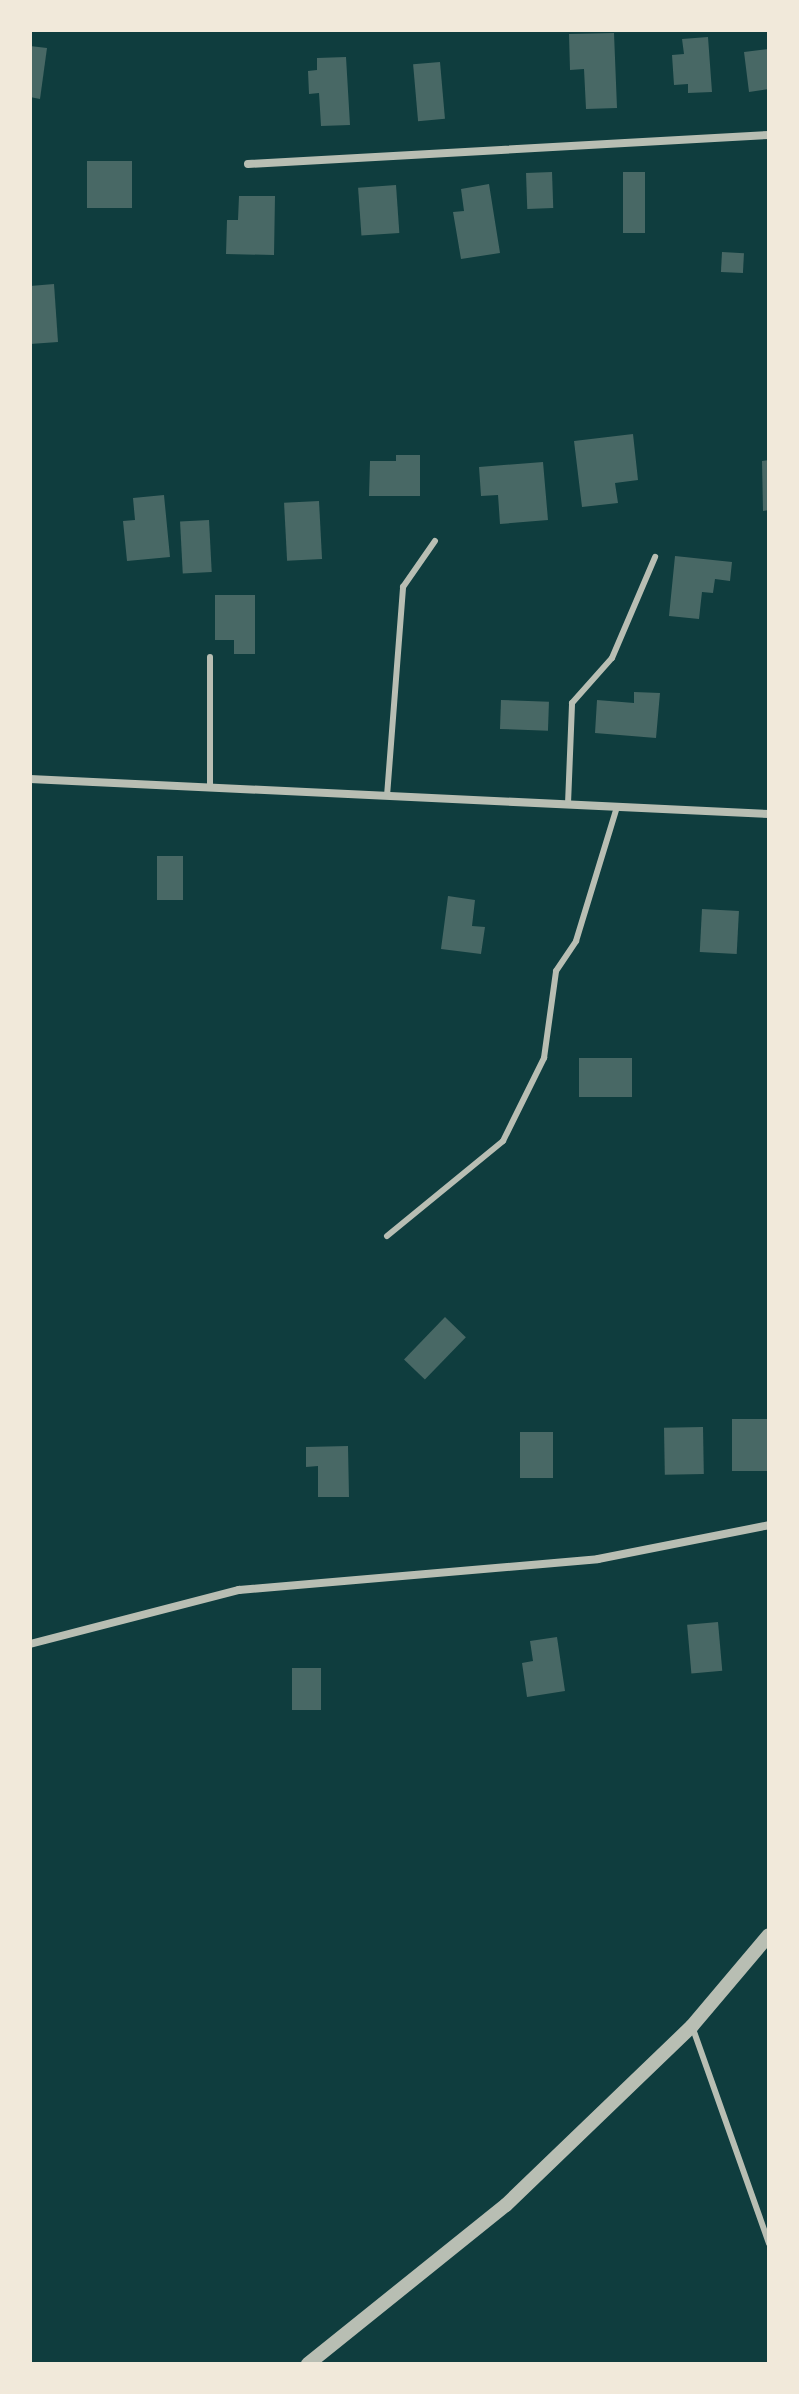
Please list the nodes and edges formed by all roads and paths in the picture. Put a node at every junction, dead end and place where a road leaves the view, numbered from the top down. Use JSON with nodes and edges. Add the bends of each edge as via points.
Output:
{"nodes":[{"id":1,"x":769,"y":135,"type":"edge"},
{"id":2,"x":248,"y":164,"type":"dead end"},
{"id":3,"x":435,"y":541,"type":"dead end"},
{"id":4,"x":655,"y":557,"type":"dead end"},
{"id":5,"x":210,"y":657,"type":"dead end"},
{"id":6,"x":30,"y":779,"type":"edge"},
{"id":7,"x":210,"y":788,"type":"junction"},
{"id":8,"x":387,"y":796,"type":"junction"},
{"id":9,"x":568,"y":804,"type":"junction"},
{"id":10,"x":617,"y":807,"type":"junction"},
{"id":11,"x":769,"y":814,"type":"edge"},
{"id":12,"x":387,"y":1236,"type":"dead end"},
{"id":13,"x":769,"y":1525,"type":"edge"},
{"id":14,"x":30,"y":1644,"type":"edge"},
{"id":15,"x":769,"y":1935,"type":"edge"},
{"id":16,"x":692,"y":2026,"type":"junction"},
{"id":17,"x":769,"y":2244,"type":"edge"},
{"id":18,"x":308,"y":2364,"type":"edge"}],
"edges":[{"from":1,"to":2,"type":"street"},
{"from":3,"to":8,"type":"lane","via":[[403,587]]},
{"from":4,"to":9,"type":"lane","via":[[612,658],[572,703]]},
{"from":5,"to":7,"type":"lane"},
{"from":6,"to":7,"type":"street"},
{"from":7,"to":8,"type":"street"},
{"from":8,"to":9,"type":"street"},
{"from":9,"to":10,"type":"street"},
{"from":10,"to":11,"type":"street"},
{"from":10,"to":12,"type":"lane","via":[[576,941],[556,971],[544,1058],[503,1141]]},
{"from":13,"to":14,"type":"street","via":[[598,1559],[239,1590]]},
{"from":15,"to":16,"type":"street"},
{"from":16,"to":17,"type":"lane"},
{"from":16,"to":18,"type":"street","via":[[506,2205]]}]}
